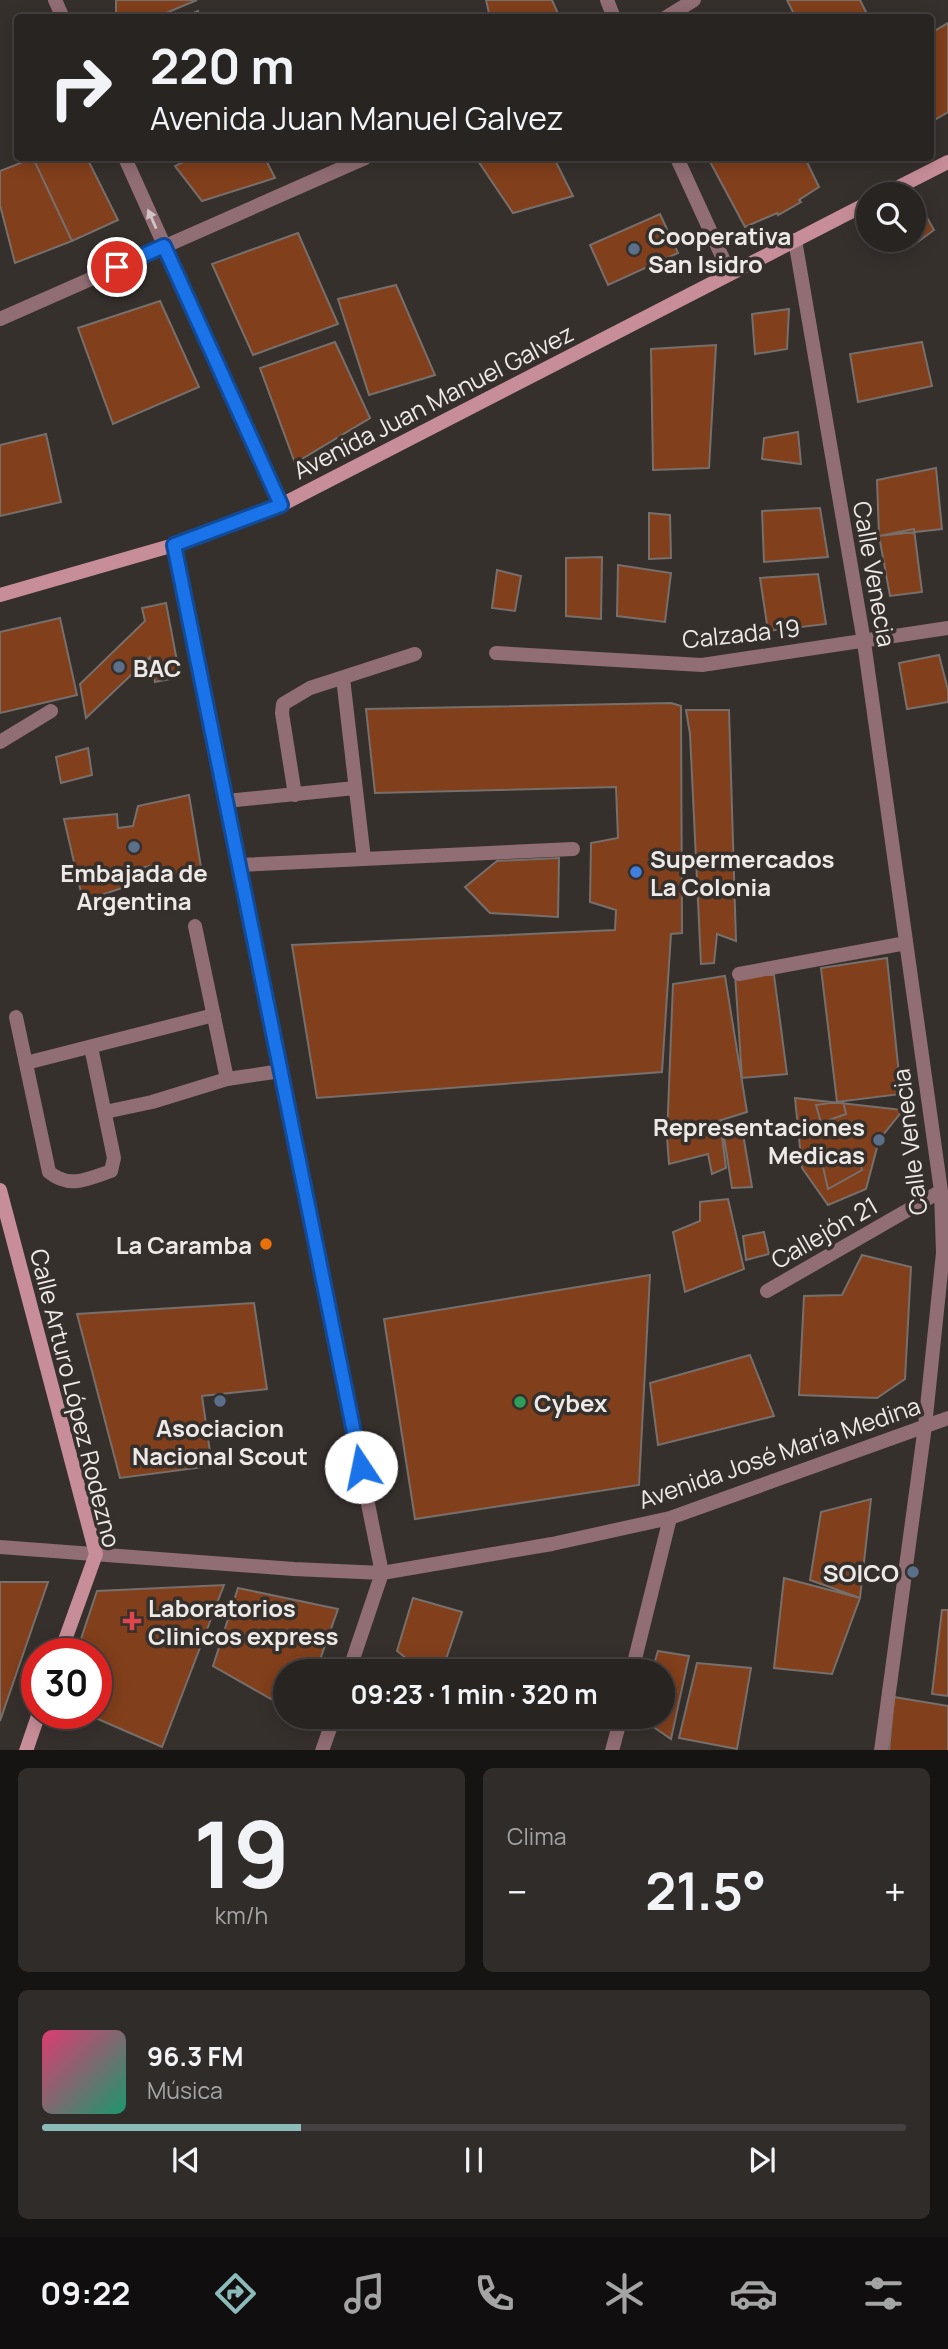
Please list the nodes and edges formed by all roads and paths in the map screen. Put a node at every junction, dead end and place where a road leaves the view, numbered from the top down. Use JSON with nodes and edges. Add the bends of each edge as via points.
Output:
{"nodes":[{"id":1,"x":694,"y":0,"type":"edge"},
{"id":2,"x":671,"y":14,"type":"edge"},
{"id":3,"x":126,"y":161,"type":"edge"},
{"id":4,"x":358,"y":161,"type":"edge"},
{"id":5,"x":678,"y":161,"type":"edge"},
{"id":6,"x":948,"y":162,"type":"edge"},
{"id":7,"x":909,"y":182,"type":"edge"},
{"id":8,"x":856,"y":209,"type":"edge"},
{"id":9,"x":794,"y":240,"type":"junction"},
{"id":10,"x":164,"y":246,"type":"junction"},
{"id":11,"x":730,"y":274,"type":"junction"},
{"id":12,"x":0,"y":319,"type":"edge"},
{"id":13,"x":281,"y":505,"type":"junction"},
{"id":14,"x":174,"y":545,"type":"junction"},
{"id":15,"x":0,"y":595,"type":"edge"},
{"id":16,"x":948,"y":628,"type":"edge"},
{"id":17,"x":864,"y":642,"type":"junction"},
{"id":18,"x":496,"y":653,"type":"dead end"},
{"id":19,"x":415,"y":654,"type":"dead end"},
{"id":20,"x":343,"y":678,"type":"junction"},
{"id":21,"x":51,"y":712,"type":"dead end"},
{"id":22,"x":0,"y":742,"type":"edge"},
{"id":23,"x":355,"y":788,"type":"junction"},
{"id":24,"x":295,"y":795,"type":"junction"},
{"id":25,"x":226,"y":801,"type":"junction"},
{"id":26,"x":573,"y":849,"type":"dead end"},
{"id":27,"x":364,"y":859,"type":"junction"},
{"id":28,"x":239,"y":865,"type":"junction"},
{"id":29,"x":195,"y":926,"type":"dead end"},
{"id":30,"x":906,"y":943,"type":"junction"},
{"id":31,"x":739,"y":974,"type":"dead end"},
{"id":32,"x":214,"y":1015,"type":"junction"},
{"id":33,"x":16,"y":1017,"type":"dead end"},
{"id":34,"x":91,"y":1047,"type":"junction"},
{"id":35,"x":26,"y":1063,"type":"junction"},
{"id":36,"x":281,"y":1071,"type":"junction"},
{"id":37,"x":227,"y":1080,"type":"junction"},
{"id":38,"x":105,"y":1112,"type":"junction"},
{"id":39,"x":0,"y":1190,"type":"edge"},
{"id":40,"x":941,"y":1191,"type":"junction"},
{"id":41,"x":767,"y":1291,"type":"dead end"},
{"id":42,"x":948,"y":1418,"type":"edge"},
{"id":43,"x":925,"y":1426,"type":"junction"},
{"id":44,"x":670,"y":1518,"type":"junction"},
{"id":45,"x":0,"y":1547,"type":"edge"},
{"id":46,"x":96,"y":1554,"type":"junction"},
{"id":47,"x":382,"y":1573,"type":"junction"},
{"id":48,"x":66,"y":1638,"type":"edge"},
{"id":49,"x":353,"y":1659,"type":"edge"},
{"id":50,"x":635,"y":1659,"type":"edge"},
{"id":51,"x":34,"y":1729,"type":"edge"},
{"id":52,"x":330,"y":1729,"type":"edge"},
{"id":53,"x":618,"y":1729,"type":"edge"},
{"id":54,"x":26,"y":1750,"type":"edge"},
{"id":55,"x":322,"y":1750,"type":"edge"},
{"id":56,"x":612,"y":1750,"type":"edge"},
{"id":57,"x":881,"y":1750,"type":"edge"}],
"edges":[{"from":1,"to":2,"type":"street"},
{"from":10,"to":3,"type":"street","one_way":true},
{"from":4,"to":10,"type":"street"},
{"from":5,"to":11,"type":"street"},
{"from":6,"to":7,"type":"street"},
{"from":8,"to":9,"type":"street","name":"Avenida Juan Manuel Galvez"},
{"from":9,"to":11,"type":"street","name":"Avenida Juan Manuel Galvez"},
{"from":9,"to":17,"type":"street","name":"Calle Venecia"},
{"from":10,"to":12,"type":"street"},
{"from":10,"to":13,"type":"street"},
{"from":11,"to":13,"type":"street","name":"Avenida Juan Manuel Galvez"},
{"from":13,"to":14,"type":"street","name":"Avenida Juan Manuel Galvez"},
{"from":14,"to":15,"type":"street","name":"Avenida Juan Manuel Galvez"},
{"from":14,"to":25,"type":"street"},
{"from":16,"to":17,"type":"street","name":"Calzada 19"},
{"from":17,"to":18,"type":"street","name":"Calzada 19","via":[[702,664]]},
{"from":17,"to":30,"type":"street","name":"Calle Venecia"},
{"from":19,"to":20,"type":"street"},
{"from":20,"to":23,"type":"street"},
{"from":20,"to":24,"type":"street","via":[[310,688],[283,704]]},
{"from":21,"to":22,"type":"street"},
{"from":23,"to":24,"type":"street"},
{"from":23,"to":27,"type":"street"},
{"from":24,"to":25,"type":"street"},
{"from":25,"to":28,"type":"street"},
{"from":26,"to":27,"type":"street"},
{"from":27,"to":28,"type":"street"},
{"from":28,"to":36,"type":"street"},
{"from":29,"to":32,"type":"street"},
{"from":30,"to":31,"type":"street"},
{"from":30,"to":40,"type":"street","name":"Calle Venecia"},
{"from":32,"to":34,"type":"street"},
{"from":32,"to":37,"type":"street"},
{"from":33,"to":35,"type":"street"},
{"from":34,"to":35,"type":"street"},
{"from":34,"to":38,"type":"street"},
{"from":35,"to":38,"type":"street","via":[[49,1172],[60,1182],[111,1171],[114,1157]]},
{"from":36,"to":37,"type":"street"},
{"from":36,"to":47,"type":"street"},
{"from":37,"to":38,"type":"street"},
{"from":39,"to":46,"type":"street","name":"Calle Arturo López Rodezno"},
{"from":40,"to":41,"type":"street","name":"Callejón 21"},
{"from":40,"to":43,"type":"street","name":"Calle Venecia","via":[[943,1253]]},
{"from":42,"to":43,"type":"street","name":"Avenida José María Medina"},
{"from":43,"to":44,"type":"street","name":"Avenida José María Medina"},
{"from":43,"to":57,"type":"street","name":"Calle Venecia"},
{"from":44,"to":47,"type":"street","name":"Avenida José María Medina"},
{"from":44,"to":50,"type":"street"},
{"from":45,"to":46,"type":"street","name":"Avenida José María Medina"},
{"from":46,"to":47,"type":"street","name":"Avenida José María Medina"},
{"from":46,"to":48,"type":"street","name":"Calle Arturo López Rodezno"},
{"from":47,"to":49,"type":"street"},
{"from":51,"to":54,"type":"street"},
{"from":52,"to":55,"type":"street"},
{"from":53,"to":56,"type":"street"}]}
